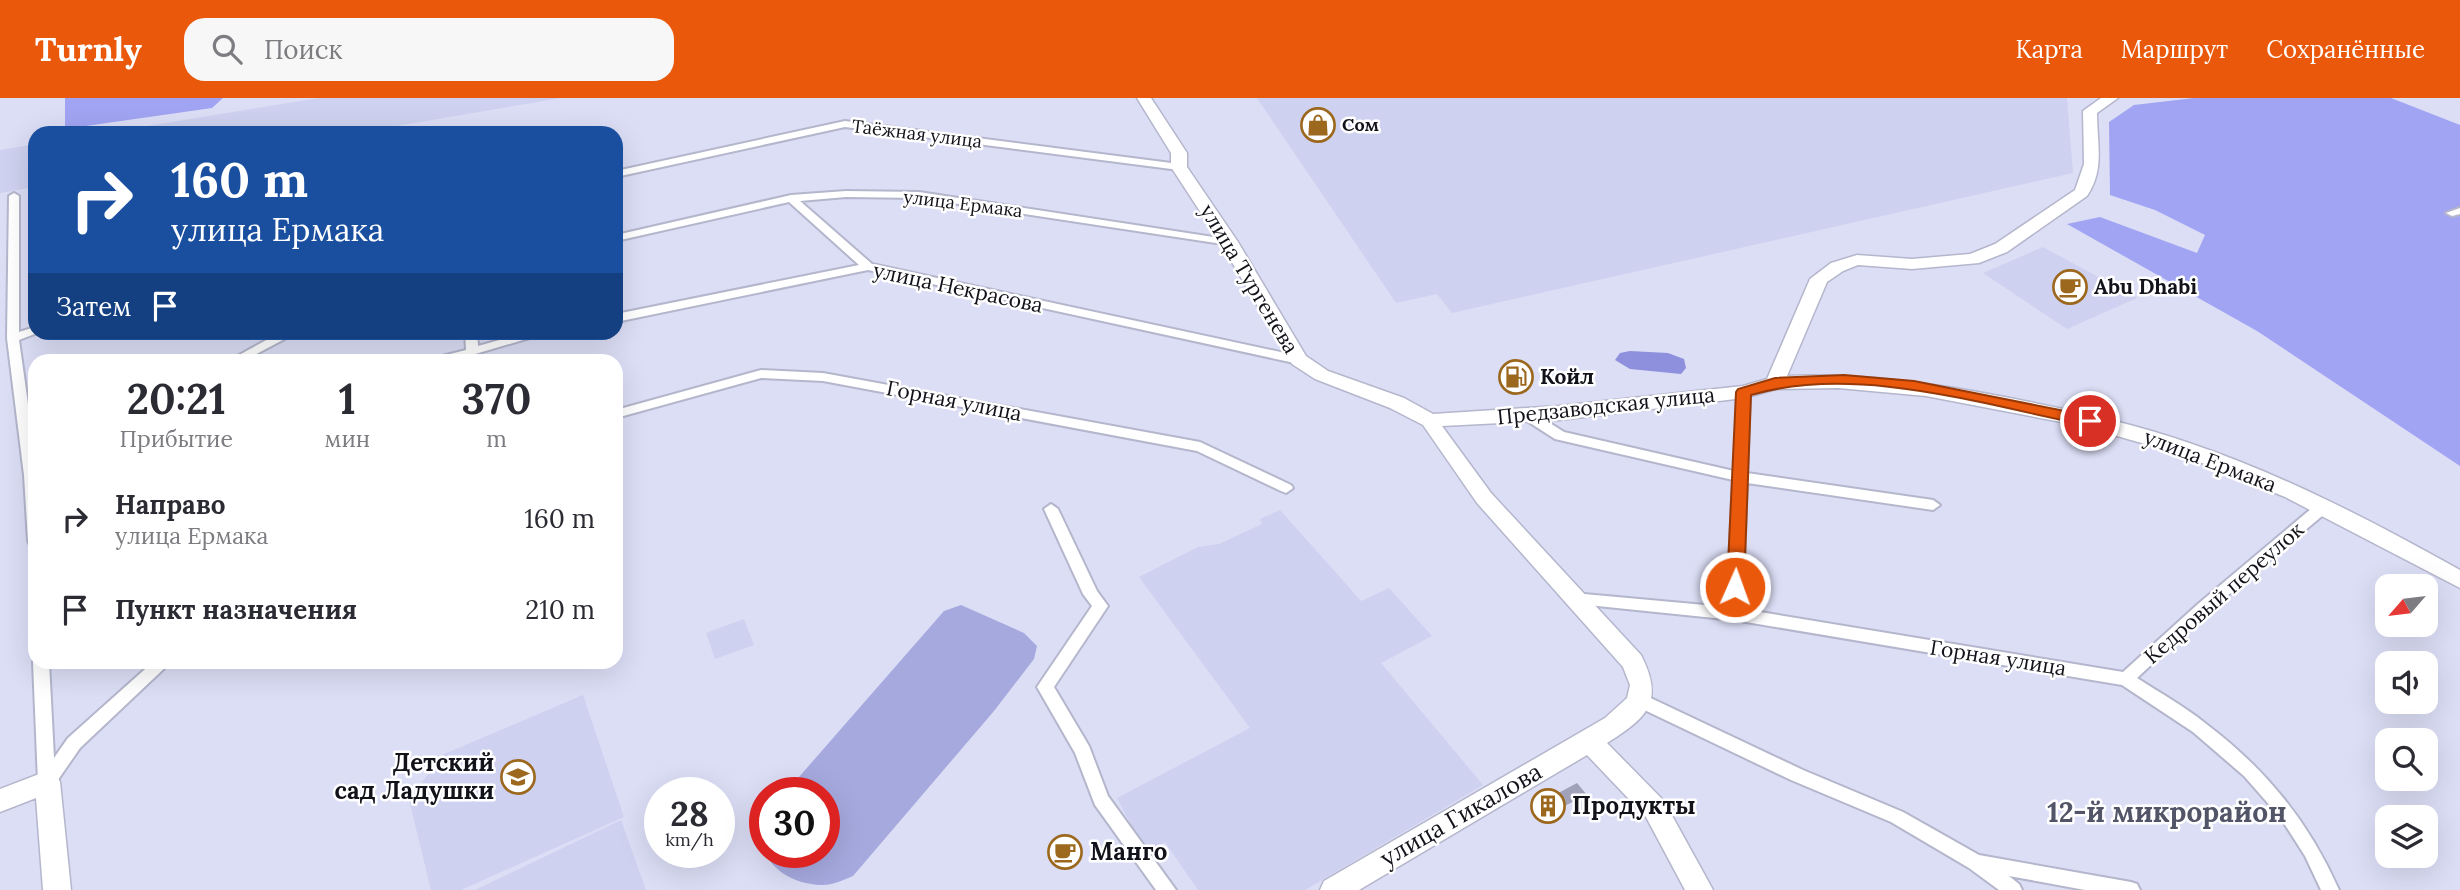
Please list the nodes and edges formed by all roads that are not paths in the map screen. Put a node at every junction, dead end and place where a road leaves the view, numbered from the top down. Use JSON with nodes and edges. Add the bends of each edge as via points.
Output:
{"nodes":[{"id":1,"x":2111,"y":98,"type":"edge"},
{"id":2,"x":1147,"y":102,"type":"edge"},
{"id":3,"x":1179,"y":167,"type":"junction"},
{"id":4,"x":623,"y":172,"type":"edge"},
{"id":5,"x":14,"y":196,"type":"dead end"},
{"id":6,"x":791,"y":198,"type":"junction"},
{"id":7,"x":623,"y":236,"type":"edge"},
{"id":8,"x":1230,"y":242,"type":"junction"},
{"id":9,"x":868,"y":267,"type":"junction"},
{"id":10,"x":623,"y":317,"type":"edge"},
{"id":11,"x":28,"y":333,"type":"edge"},
{"id":12,"x":13,"y":338,"type":"junction"},
{"id":13,"x":276,"y":340,"type":"edge"},
{"id":14,"x":471,"y":340,"type":"edge"},
{"id":15,"x":515,"y":340,"type":"edge"},
{"id":16,"x":472,"y":352,"type":"junction"},
{"id":17,"x":248,"y":354,"type":"edge"},
{"id":18,"x":464,"y":354,"type":"edge"},
{"id":19,"x":1299,"y":360,"type":"junction"},
{"id":20,"x":1775,"y":383,"type":"junction"},
{"id":21,"x":1744,"y":392,"type":"junction"},
{"id":22,"x":623,"y":412,"type":"edge"},
{"id":23,"x":1529,"y":416,"type":"junction"},
{"id":24,"x":1432,"y":422,"type":"junction"},
{"id":25,"x":28,"y":440,"type":"edge"},
{"id":26,"x":1740,"y":477,"type":"junction"},
{"id":27,"x":1286,"y":488,"type":"dead end"},
{"id":28,"x":1933,"y":505,"type":"dead end"},
{"id":29,"x":2323,"y":507,"type":"junction"},
{"id":30,"x":1051,"y":509,"type":"dead end"},
{"id":31,"x":2460,"y":580,"type":"edge"},
{"id":32,"x":1573,"y":599,"type":"junction"},
{"id":33,"x":1734,"y":614,"type":"junction"},
{"id":34,"x":41,"y":669,"type":"edge"},
{"id":35,"x":155,"y":669,"type":"edge"},
{"id":36,"x":2126,"y":679,"type":"junction"},
{"id":37,"x":1640,"y":700,"type":"junction"},
{"id":38,"x":1589,"y":741,"type":"junction"},
{"id":39,"x":47,"y":782,"type":"junction"},
{"id":40,"x":0,"y":801,"type":"edge"},
{"id":41,"x":1975,"y":862,"type":"junction"},
{"id":42,"x":57,"y":890,"type":"edge"},
{"id":43,"x":1167,"y":890,"type":"edge"},
{"id":44,"x":1334,"y":890,"type":"edge"},
{"id":45,"x":1699,"y":890,"type":"edge"},
{"id":46,"x":2013,"y":890,"type":"edge"},
{"id":47,"x":2131,"y":890,"type":"edge"},
{"id":48,"x":2330,"y":890,"type":"edge"}],
"edges":[{"from":1,"to":20,"type":"main road","via":[[2090,111],[2093,153],[2089,184],[2081,193],[2001,248],[1973,259],[1912,264],[1857,260],[1837,267],[1819,279]]},
{"from":2,"to":3,"type":"main road","name":"улица Тургенева","via":[[1179,153]]},
{"from":3,"to":4,"type":"street","name":"Таёжная улица","via":[[845,124]]},
{"from":3,"to":8,"type":"main road","name":"улица Тургенева"},
{"from":5,"to":12,"type":"street"},
{"from":6,"to":7,"type":"street","name":"улица Ермака"},
{"from":6,"to":8,"type":"street","name":"улица Ермака","via":[[919,195]]},
{"from":6,"to":9,"type":"street"},
{"from":8,"to":19,"type":"main road","name":"улица Тургенева"},
{"from":9,"to":10,"type":"street","name":"улица Некрасова"},
{"from":9,"to":19,"type":"street","name":"улица Некрасова"},
{"from":11,"to":12,"type":"street"},
{"from":12,"to":25,"type":"street"},
{"from":13,"to":17,"type":"street"},
{"from":14,"to":16,"type":"street"},
{"from":15,"to":16,"type":"street"},
{"from":16,"to":18,"type":"street"},
{"from":19,"to":24,"type":"main road","name":"улица Тургенева","via":[[1333,380],[1399,404]]},
{"from":20,"to":21,"type":"main road","name":"Предзаводская улица"},
{"from":20,"to":29,"type":"main road","name":"улица Ермака","via":[[1844,380],[1914,386],[2116,427],[2189,450]]},
{"from":21,"to":23,"type":"main road","name":"Предзаводская улица"},
{"from":21,"to":26,"type":"street"},
{"from":22,"to":27,"type":"street","name":"Горная улица","via":[[761,374],[823,377],[1200,447]]},
{"from":23,"to":24,"type":"main road","name":"Предзаводская улица"},
{"from":23,"to":26,"type":"street","via":[[1560,436]]},
{"from":24,"to":32,"type":"main road","via":[[1484,498]]},
{"from":26,"to":28,"type":"street"},
{"from":26,"to":33,"type":"street"},
{"from":29,"to":31,"type":"main road","name":"улица Ермака"},
{"from":29,"to":36,"type":"street","name":"Кедровый переулок"},
{"from":30,"to":43,"type":"street","via":[[1100,606],[1045,687],[1083,751],[1101,800]]},
{"from":32,"to":33,"type":"street","name":"Горная улица"},
{"from":32,"to":37,"type":"main road","via":[[1633,662],[1642,686]]},
{"from":33,"to":36,"type":"street","name":"Горная улица"},
{"from":34,"to":39,"type":"street"},
{"from":35,"to":39,"type":"street","via":[[75,743]]},
{"from":36,"to":48,"type":"street","name":"Горная улица","via":[[2199,727],[2250,771],[2286,812]]},
{"from":37,"to":38,"type":"main road","name":"улица Гикалова","via":[[1627,716]]},
{"from":37,"to":41,"type":"street","via":[[1897,817]]},
{"from":38,"to":44,"type":"main road","name":"улица Гикалова"},
{"from":38,"to":45,"type":"main road","via":[[1655,809]]},
{"from":39,"to":40,"type":"main road"},
{"from":39,"to":42,"type":"main road"},
{"from":41,"to":46,"type":"street"},
{"from":41,"to":47,"type":"street"}]}
